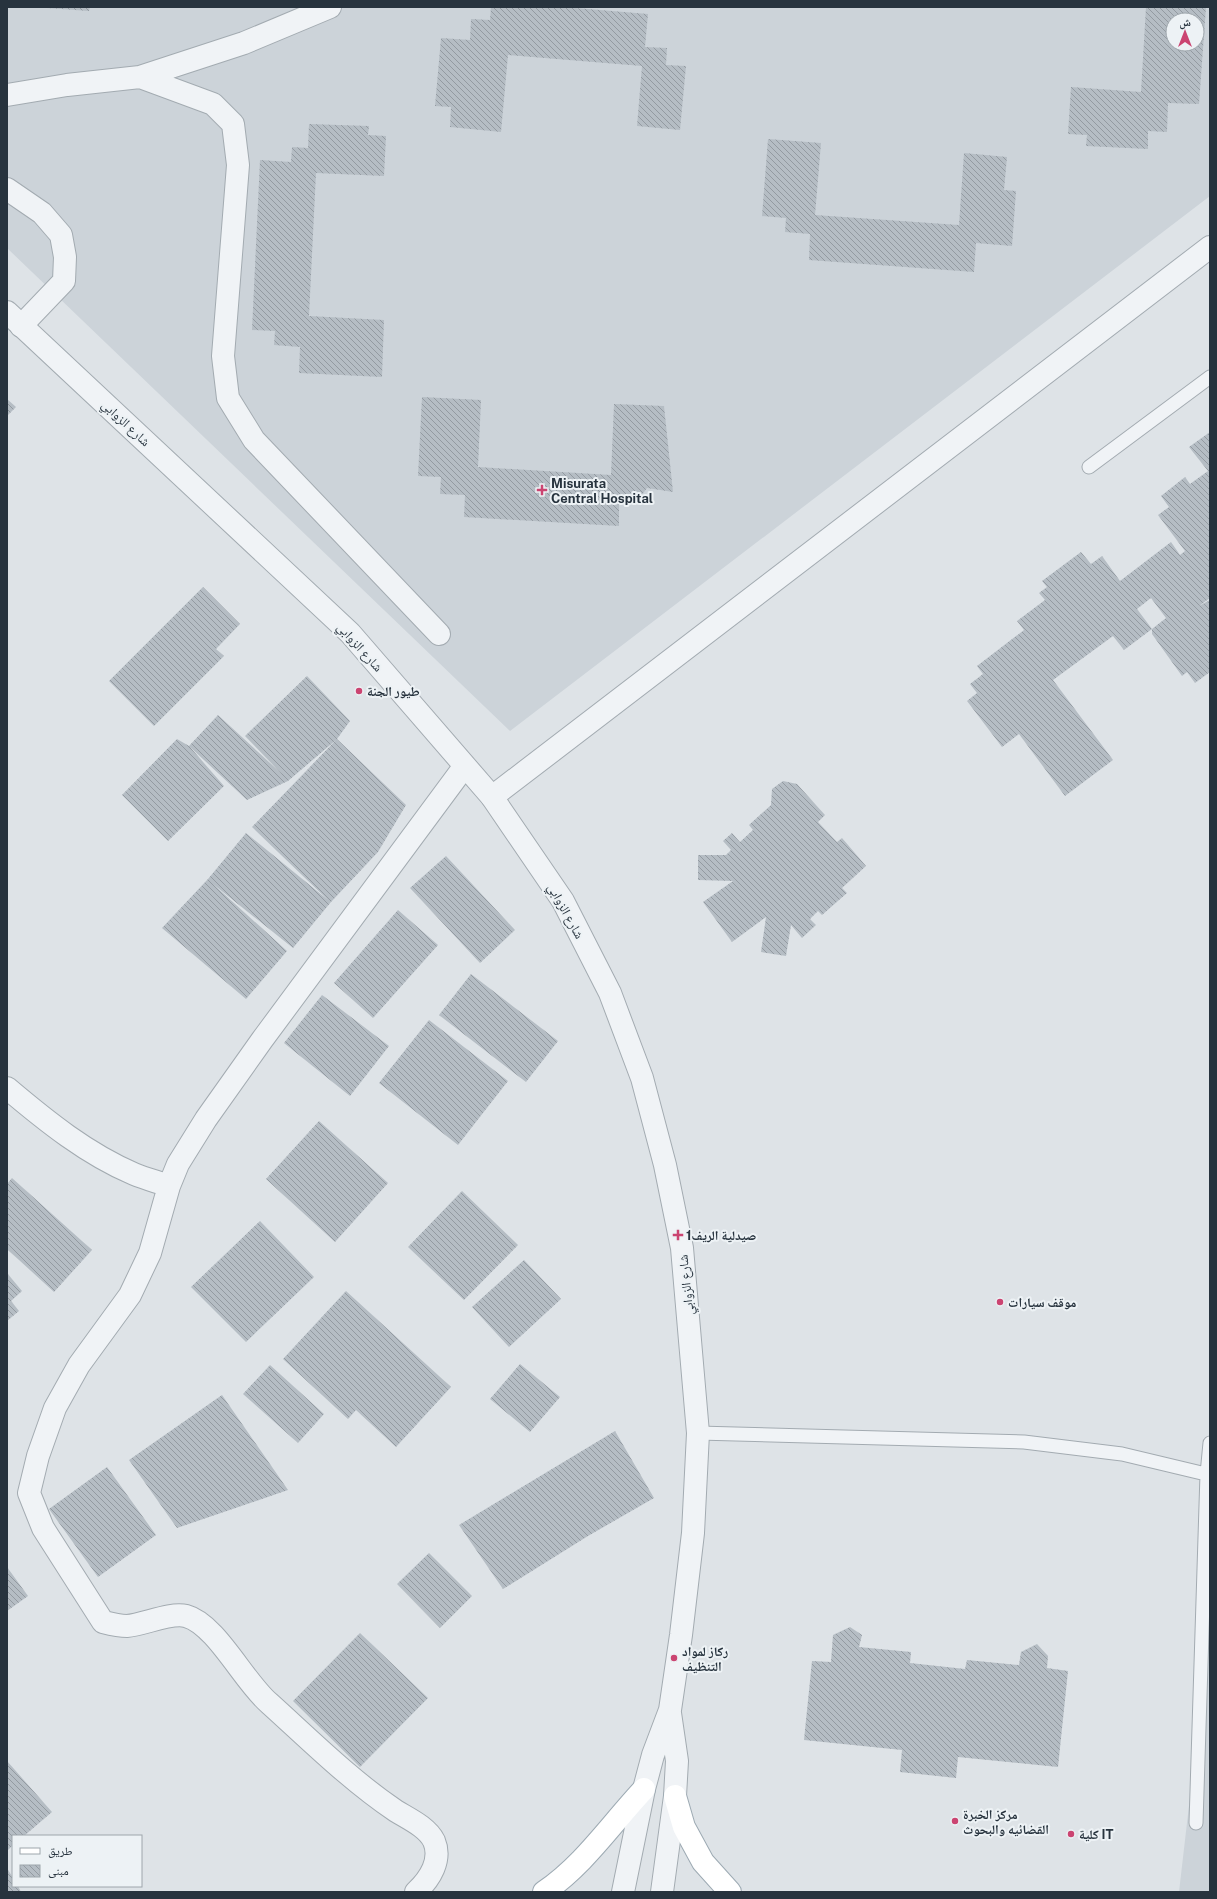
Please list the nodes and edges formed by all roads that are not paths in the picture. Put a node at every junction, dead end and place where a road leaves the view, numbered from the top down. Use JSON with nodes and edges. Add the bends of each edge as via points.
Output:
{"nodes":[{"id":1,"x":330,"y":7,"type":"edge"},
{"id":2,"x":140,"y":77,"type":"junction"},
{"id":3,"x":7,"y":95,"type":"edge"},
{"id":4,"x":7,"y":189,"type":"edge"},
{"id":5,"x":1210,"y":247,"type":"edge"},
{"id":6,"x":14,"y":319,"type":"edge"},
{"id":7,"x":1210,"y":377,"type":"edge"},
{"id":8,"x":1089,"y":467,"type":"dead end"},
{"id":9,"x":440,"y":634,"type":"dead end"},
{"id":10,"x":464,"y":767,"type":"junction"},
{"id":11,"x":492,"y":797,"type":"junction"},
{"id":12,"x":7,"y":1088,"type":"edge"},
{"id":13,"x":169,"y":1186,"type":"junction"},
{"id":14,"x":698,"y":1433,"type":"junction"},
{"id":15,"x":1210,"y":1443,"type":"edge"},
{"id":16,"x":1208,"y":1474,"type":"edge"},
{"id":17,"x":670,"y":1710,"type":"junction"},
{"id":18,"x":644,"y":1789,"type":"junction"},
{"id":19,"x":675,"y":1796,"type":"junction"},
{"id":20,"x":1196,"y":1823,"type":"dead end"},
{"id":21,"x":416,"y":1892,"type":"edge"},
{"id":22,"x":544,"y":1892,"type":"edge"},
{"id":23,"x":623,"y":1892,"type":"edge"},
{"id":24,"x":662,"y":1892,"type":"edge"},
{"id":25,"x":730,"y":1892,"type":"edge"}],
"edges":[{"from":1,"to":2,"type":"street","via":[[244,43]]},
{"from":2,"to":3,"type":"street"},
{"from":2,"to":9,"type":"street","via":[[213,104],[233,124],[238,165],[223,356],[228,398],[254,440]]},
{"from":4,"to":6,"type":"street","via":[[42,213],[61,235],[65,257],[64,281]]},
{"from":5,"to":11,"type":"street"},
{"from":6,"to":10,"type":"street","name":"شارع الزوابي","via":[[350,633]]},
{"from":7,"to":8,"type":"lane"},
{"from":10,"to":11,"type":"street","name":"شارع الزوابي"},
{"from":10,"to":13,"type":"street","via":[[206,1119],[178,1164]]},
{"from":11,"to":14,"type":"street","name":"شارع الزوابي","via":[[562,901],[610,994],[642,1078],[665,1165],[682,1248]]},
{"from":12,"to":13,"type":"street","via":[[40,1116],[85,1147],[134,1174]]},
{"from":13,"to":21,"type":"street","via":[[150,1253],[130,1295],[79,1365],[55,1408],[38,1456],[29,1493],[43,1528],[103,1622],[127,1626],[159,1618],[186,1616],[207,1627],[260,1696],[382,1801],[430,1835],[434,1841],[436,1865]]},
{"from":14,"to":16,"type":"lane","via":[[1024,1442],[1122,1454]]},
{"from":14,"to":17,"type":"street","name":"شارع الزوابي","via":[[693,1533]]},
{"from":15,"to":16,"type":"lane"},
{"from":16,"to":20,"type":"lane"},
{"from":17,"to":18,"type":"street","via":[[653,1755]]},
{"from":17,"to":19,"type":"street","via":[[677,1761]]},
{"from":18,"to":22,"type":"main road","via":[[594,1847],[559,1882]]},
{"from":18,"to":23,"type":"street"},
{"from":19,"to":24,"type":"street"},
{"from":19,"to":25,"type":"main road","via":[[684,1827],[703,1862]]}]}
